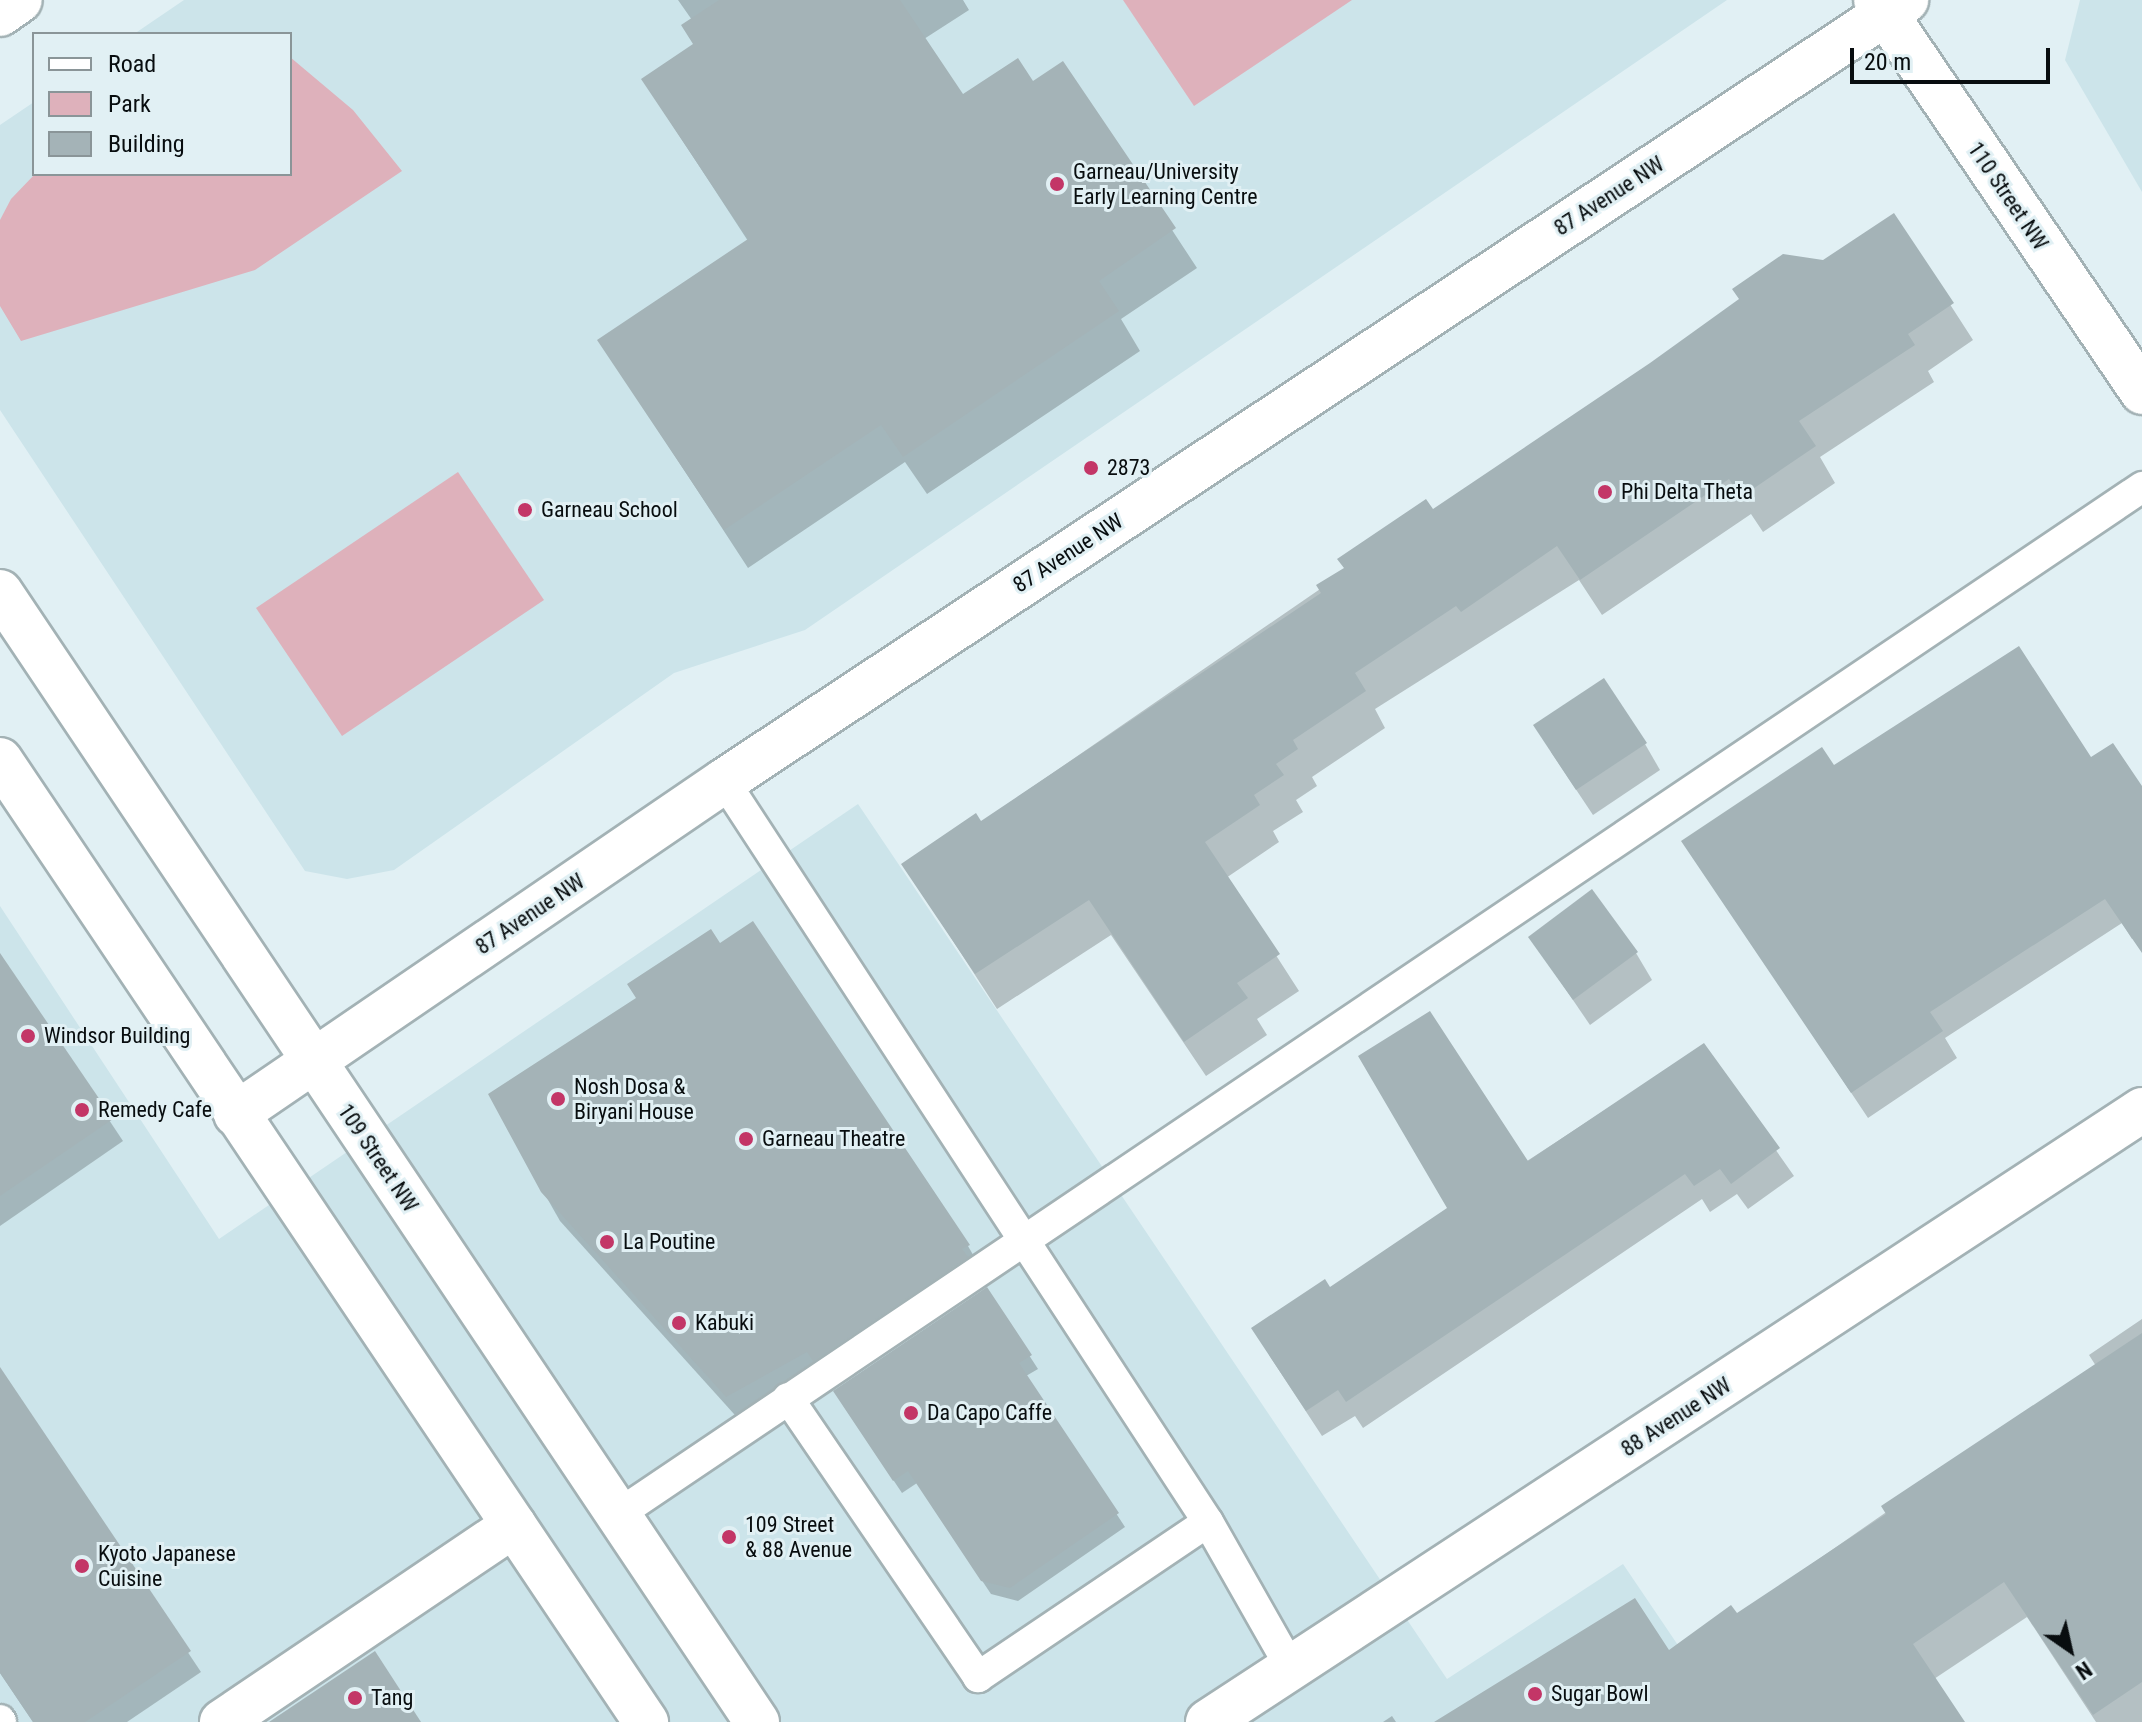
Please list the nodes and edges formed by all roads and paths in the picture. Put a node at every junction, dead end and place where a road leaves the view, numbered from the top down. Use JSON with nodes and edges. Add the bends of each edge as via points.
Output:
{"nodes":[{"id":1,"x":20,"y":0,"type":"edge"},
{"id":2,"x":1889,"y":5,"type":"edge"},
{"id":3,"x":0,"y":14,"type":"edge"},
{"id":4,"x":2142,"y":392,"type":"edge"},
{"id":5,"x":2142,"y":487,"type":"edge"},
{"id":6,"x":0,"y":592,"type":"edge"},
{"id":7,"x":0,"y":760,"type":"edge"},
{"id":8,"x":724,"y":781,"type":"junction"},
{"id":9,"x":313,"y":1063,"type":"junction"},
{"id":10,"x":2142,"y":1110,"type":"edge"},
{"id":11,"x":236,"y":1114,"type":"junction"},
{"id":12,"x":1023,"y":1238,"type":"junction"},
{"id":13,"x":788,"y":1398,"type":"junction"},
{"id":14,"x":620,"y":1513,"type":"junction"},
{"id":15,"x":1208,"y":1522,"type":"junction"},
{"id":16,"x":514,"y":1525,"type":"junction"},
{"id":17,"x":1292,"y":1670,"type":"junction"},
{"id":18,"x":222,"y":1722,"type":"edge"},
{"id":19,"x":646,"y":1722,"type":"edge"},
{"id":20,"x":757,"y":1722,"type":"edge"},
{"id":21,"x":1208,"y":1722,"type":"edge"}],
"edges":[{"from":1,"to":3,"type":"main road"},
{"from":2,"to":4,"type":"main road","name":"110 Street NW"},
{"from":2,"to":8,"type":"main road","name":"87 Avenue NW"},
{"from":5,"to":12,"type":"lane"},
{"from":6,"to":9,"type":"main road","name":"109 Street NW"},
{"from":7,"to":11,"type":"main road"},
{"from":8,"to":9,"type":"main road","name":"87 Avenue NW"},
{"from":8,"to":12,"type":"lane"},
{"from":9,"to":11,"type":"main road","name":"87 Avenue NW"},
{"from":9,"to":14,"type":"main road","name":"109 Street NW"},
{"from":10,"to":17,"type":"main road","name":"88 Avenue NW"},
{"from":11,"to":16,"type":"main road"},
{"from":12,"to":13,"type":"lane"},
{"from":12,"to":15,"type":"lane"},
{"from":13,"to":14,"type":"lane"},
{"from":13,"to":15,"type":"lane","via":[[978,1677]]},
{"from":14,"to":20,"type":"main road","name":"109 Street NW"},
{"from":15,"to":17,"type":"lane"},
{"from":16,"to":18,"type":"main road"},
{"from":16,"to":19,"type":"main road"},
{"from":17,"to":21,"type":"main road","name":"88 Avenue NW"}]}
